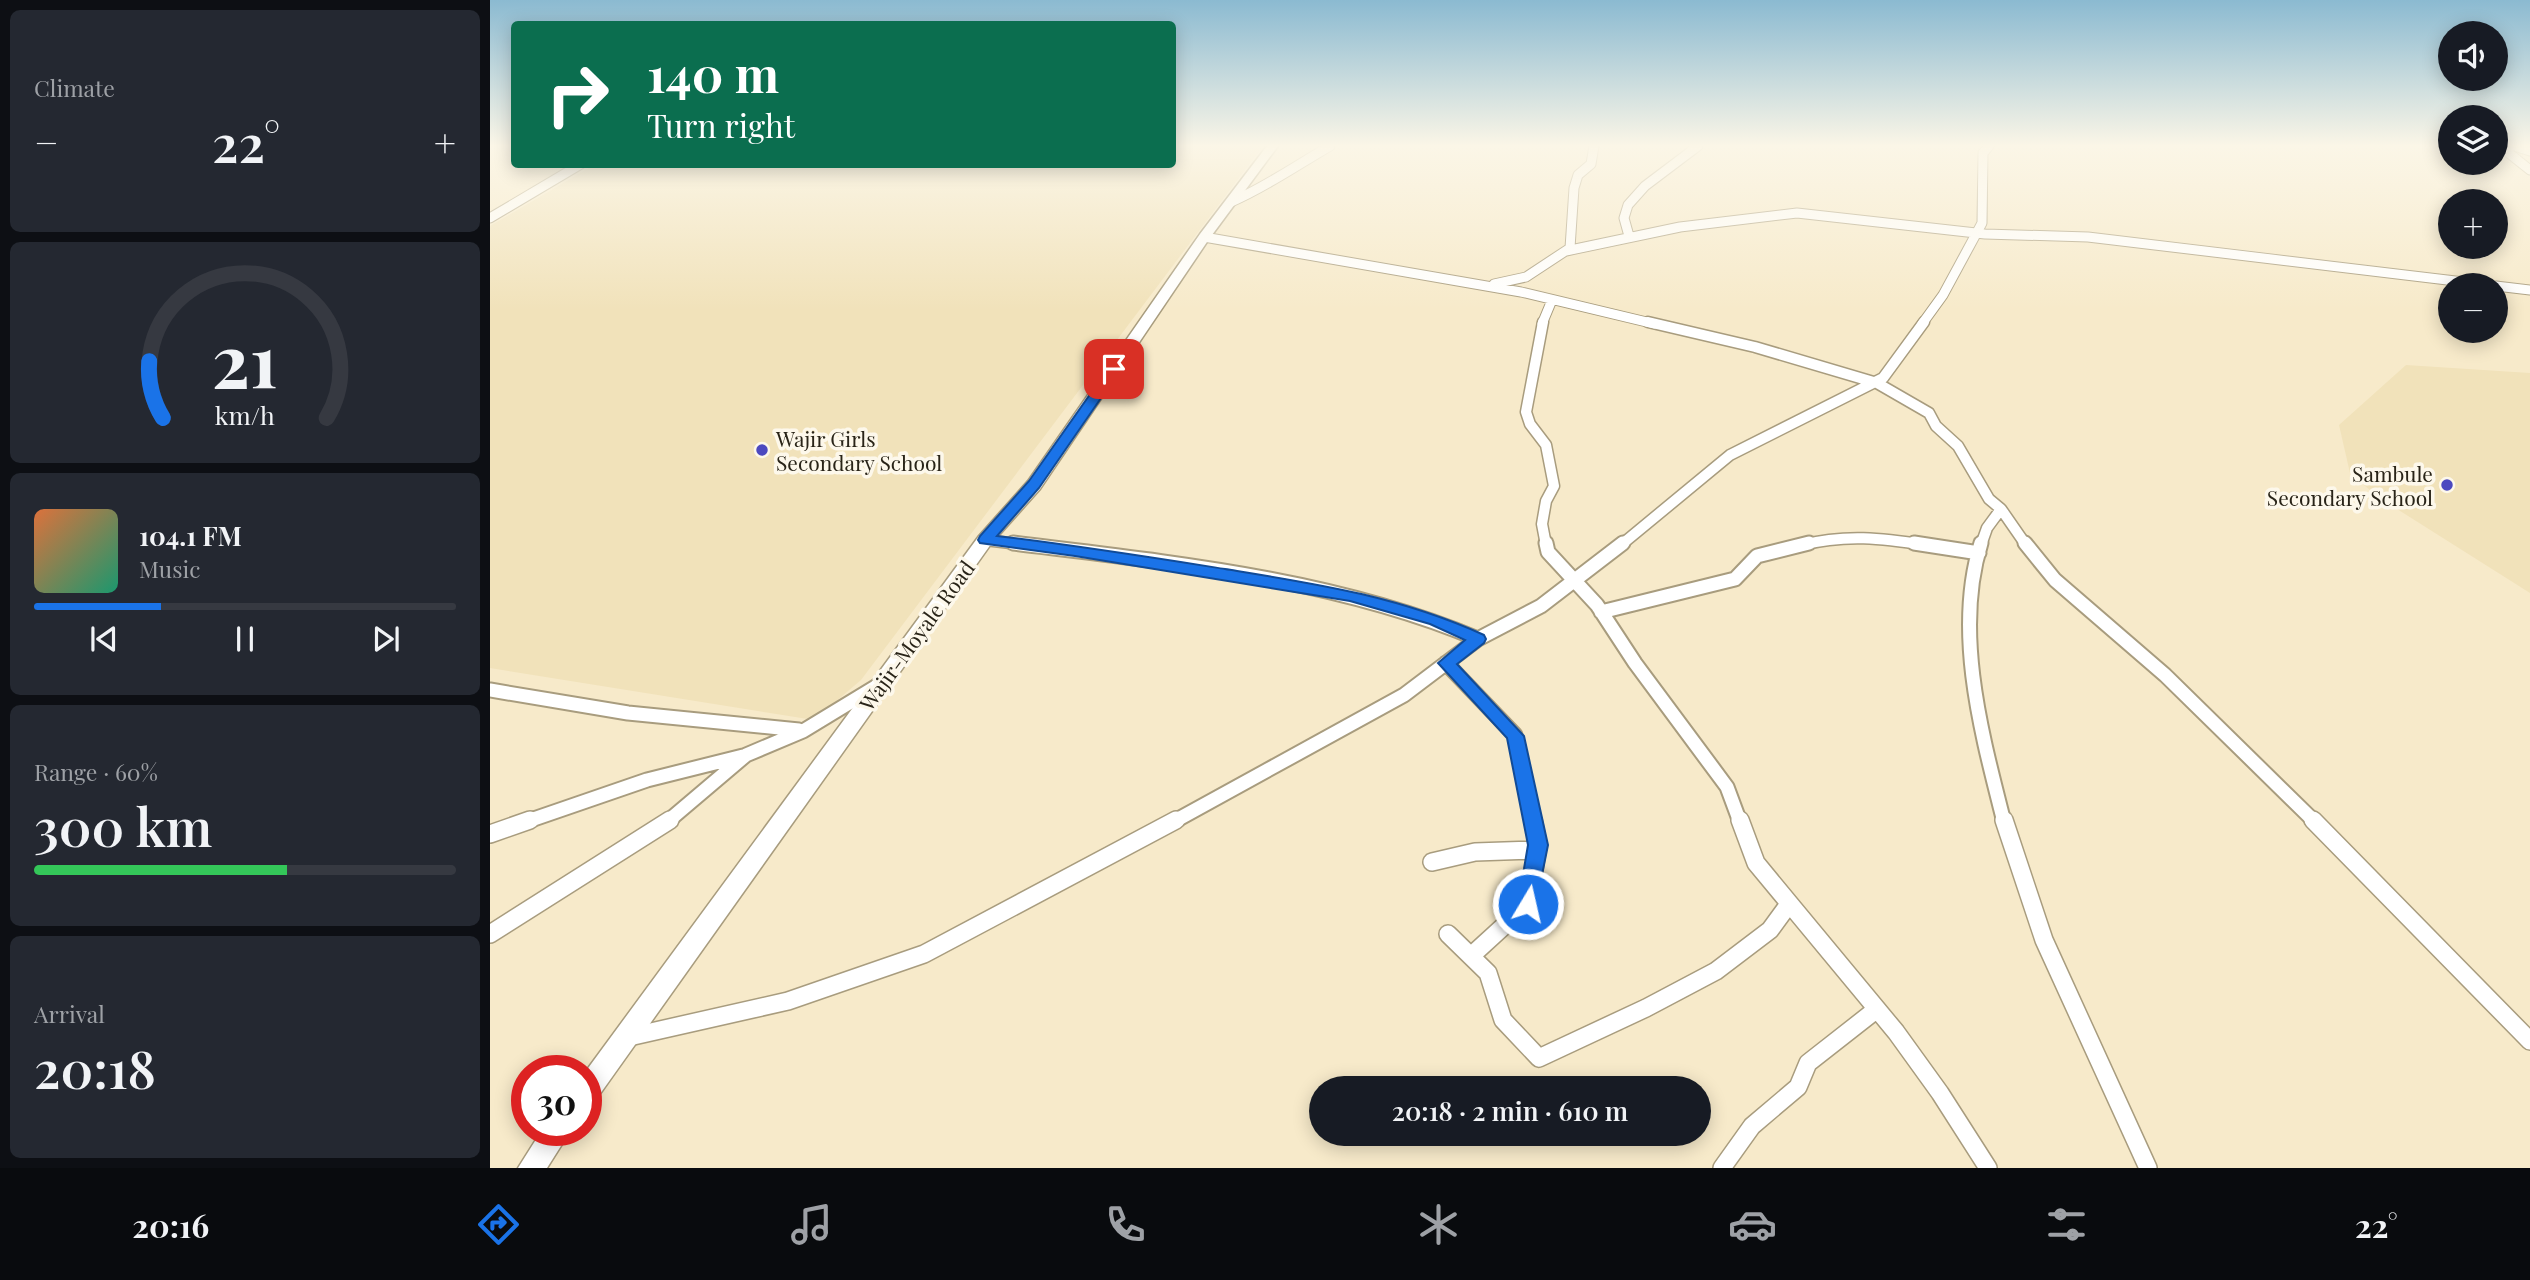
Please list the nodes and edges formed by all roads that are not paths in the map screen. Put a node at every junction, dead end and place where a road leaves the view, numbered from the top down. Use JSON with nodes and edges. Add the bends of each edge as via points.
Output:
{"nodes":[{"id":1,"x":519,"y":201,"type":"edge"},
{"id":2,"x":1234,"y":201,"type":"edge"},
{"id":3,"x":1573,"y":201,"type":"edge"},
{"id":4,"x":1633,"y":201,"type":"edge"},
{"id":5,"x":1983,"y":201,"type":"edge"},
{"id":6,"x":1231,"y":202,"type":"joint"},
{"id":7,"x":490,"y":218,"type":"edge"},
{"id":8,"x":1976,"y":232,"type":"junction"},
{"id":9,"x":1629,"y":236,"type":"junction"},
{"id":10,"x":1204,"y":237,"type":"junction"},
{"id":11,"x":1566,"y":251,"type":"junction"},
{"id":12,"x":2438,"y":279,"type":"edge"},
{"id":13,"x":1486,"y":286,"type":"junction"},
{"id":14,"x":2508,"y":287,"type":"edge"},
{"id":15,"x":2530,"y":290,"type":"edge"},
{"id":16,"x":1552,"y":300,"type":"junction"},
{"id":17,"x":1877,"y":383,"type":"junction"},
{"id":18,"x":2001,"y":509,"type":"junction"},
{"id":19,"x":985,"y":540,"type":"junction"},
{"id":20,"x":1979,"y":553,"type":"junction"},
{"id":21,"x":1573,"y":581,"type":"junction"},
{"id":22,"x":1601,"y":612,"type":"junction"},
{"id":23,"x":1478,"y":639,"type":"junction"},
{"id":24,"x":1446,"y":663,"type":"junction"},
{"id":25,"x":880,"y":684,"type":"junction"},
{"id":26,"x":490,"y":690,"type":"edge"},
{"id":27,"x":803,"y":731,"type":"junction"},
{"id":28,"x":746,"y":755,"type":"junction"},
{"id":29,"x":490,"y":834,"type":"edge"},
{"id":30,"x":1537,"y":850,"type":"junction"},
{"id":31,"x":1432,"y":862,"type":"dead end"},
{"id":32,"x":1789,"y":904,"type":"junction"},
{"id":33,"x":1448,"y":933,"type":"dead end"},
{"id":34,"x":490,"y":934,"type":"edge"},
{"id":35,"x":1471,"y":956,"type":"junction"},
{"id":36,"x":1877,"y":1009,"type":"junction"},
{"id":37,"x":627,"y":1037,"type":"junction"},
{"id":38,"x":2530,"y":1041,"type":"edge"},
{"id":39,"x":602,"y":1071,"type":"edge"},
{"id":40,"x":547,"y":1146,"type":"edge"},
{"id":41,"x":531,"y":1168,"type":"edge"},
{"id":42,"x":1722,"y":1168,"type":"edge"},
{"id":43,"x":1988,"y":1168,"type":"edge"},
{"id":44,"x":2148,"y":1168,"type":"edge"}],
"edges":[{"from":1,"to":7,"type":"street"},
{"from":2,"to":6,"type":"street"},
{"from":3,"to":11,"type":"street","via":[[1571,244]]},
{"from":4,"to":9,"type":"street","via":[[1623,218]]},
{"from":5,"to":8,"type":"street","via":[[1982,223]]},
{"from":6,"to":10,"type":"main road","name":"Wajir-Moyale Road"},
{"from":8,"to":9,"type":"street","via":[[1797,213]]},
{"from":8,"to":12,"type":"street","via":[[2088,237]]},
{"from":8,"to":17,"type":"street","via":[[1914,338]]},
{"from":9,"to":11,"type":"street"},
{"from":10,"to":13,"type":"street"},
{"from":10,"to":19,"type":"main road","name":"Wajir-Moyale Road","via":[[1034,485]]},
{"from":11,"to":13,"type":"street","via":[[1526,277]]},
{"from":13,"to":16,"type":"street"},
{"from":14,"to":15,"type":"street"},
{"from":16,"to":17,"type":"street","via":[[1755,347]]},
{"from":16,"to":21,"type":"street","via":[[1539,330],[1526,418],[1546,442],[1554,486],[1542,524],[1548,552]]},
{"from":17,"to":18,"type":"street","via":[[1929,413],[1958,446],[1989,499]]},
{"from":17,"to":21,"type":"street","via":[[1730,454]]},
{"from":18,"to":20,"type":"street","via":[[1985,530]]},
{"from":18,"to":38,"type":"street","via":[[2055,580],[2250,756]]},
{"from":19,"to":23,"type":"street","via":[[1350,595],[1435,620]]},
{"from":19,"to":25,"type":"main road","name":"Wajir-Moyale Road"},
{"from":20,"to":22,"type":"street","via":[[1872,537],[1830,538],[1757,556],[1735,579]]},
{"from":20,"to":44,"type":"street","via":[[1970,639],[1989,764],[2032,908]]},
{"from":21,"to":22,"type":"street"},
{"from":21,"to":23,"type":"street","via":[[1541,606]]},
{"from":22,"to":32,"type":"street","via":[[1727,787],[1756,863]]},
{"from":23,"to":24,"type":"street"},
{"from":24,"to":30,"type":"street","via":[[1515,736]]},
{"from":24,"to":37,"type":"street","via":[[1392,702],[923,954],[788,1000]]},
{"from":25,"to":27,"type":"street"},
{"from":25,"to":37,"type":"main road","name":"Wajir-Moyale Road"},
{"from":26,"to":27,"type":"street","via":[[628,713]]},
{"from":27,"to":28,"type":"street"},
{"from":28,"to":29,"type":"street","via":[[647,780]]},
{"from":28,"to":34,"type":"street","via":[[673,818]]},
{"from":30,"to":31,"type":"street","via":[[1475,852]]},
{"from":30,"to":35,"type":"street","via":[[1528,904]]},
{"from":32,"to":35,"type":"street","via":[[1770,930],[1716,971],[1539,1058],[1503,1020],[1488,973]]},
{"from":32,"to":36,"type":"street"},
{"from":33,"to":35,"type":"street"},
{"from":36,"to":42,"type":"street","via":[[1808,1063],[1798,1087],[1752,1126]]},
{"from":36,"to":43,"type":"street","via":[[1940,1093]]},
{"from":37,"to":39,"type":"main road","name":"Wajir-Moyale Road"},
{"from":40,"to":41,"type":"main road"}]}
